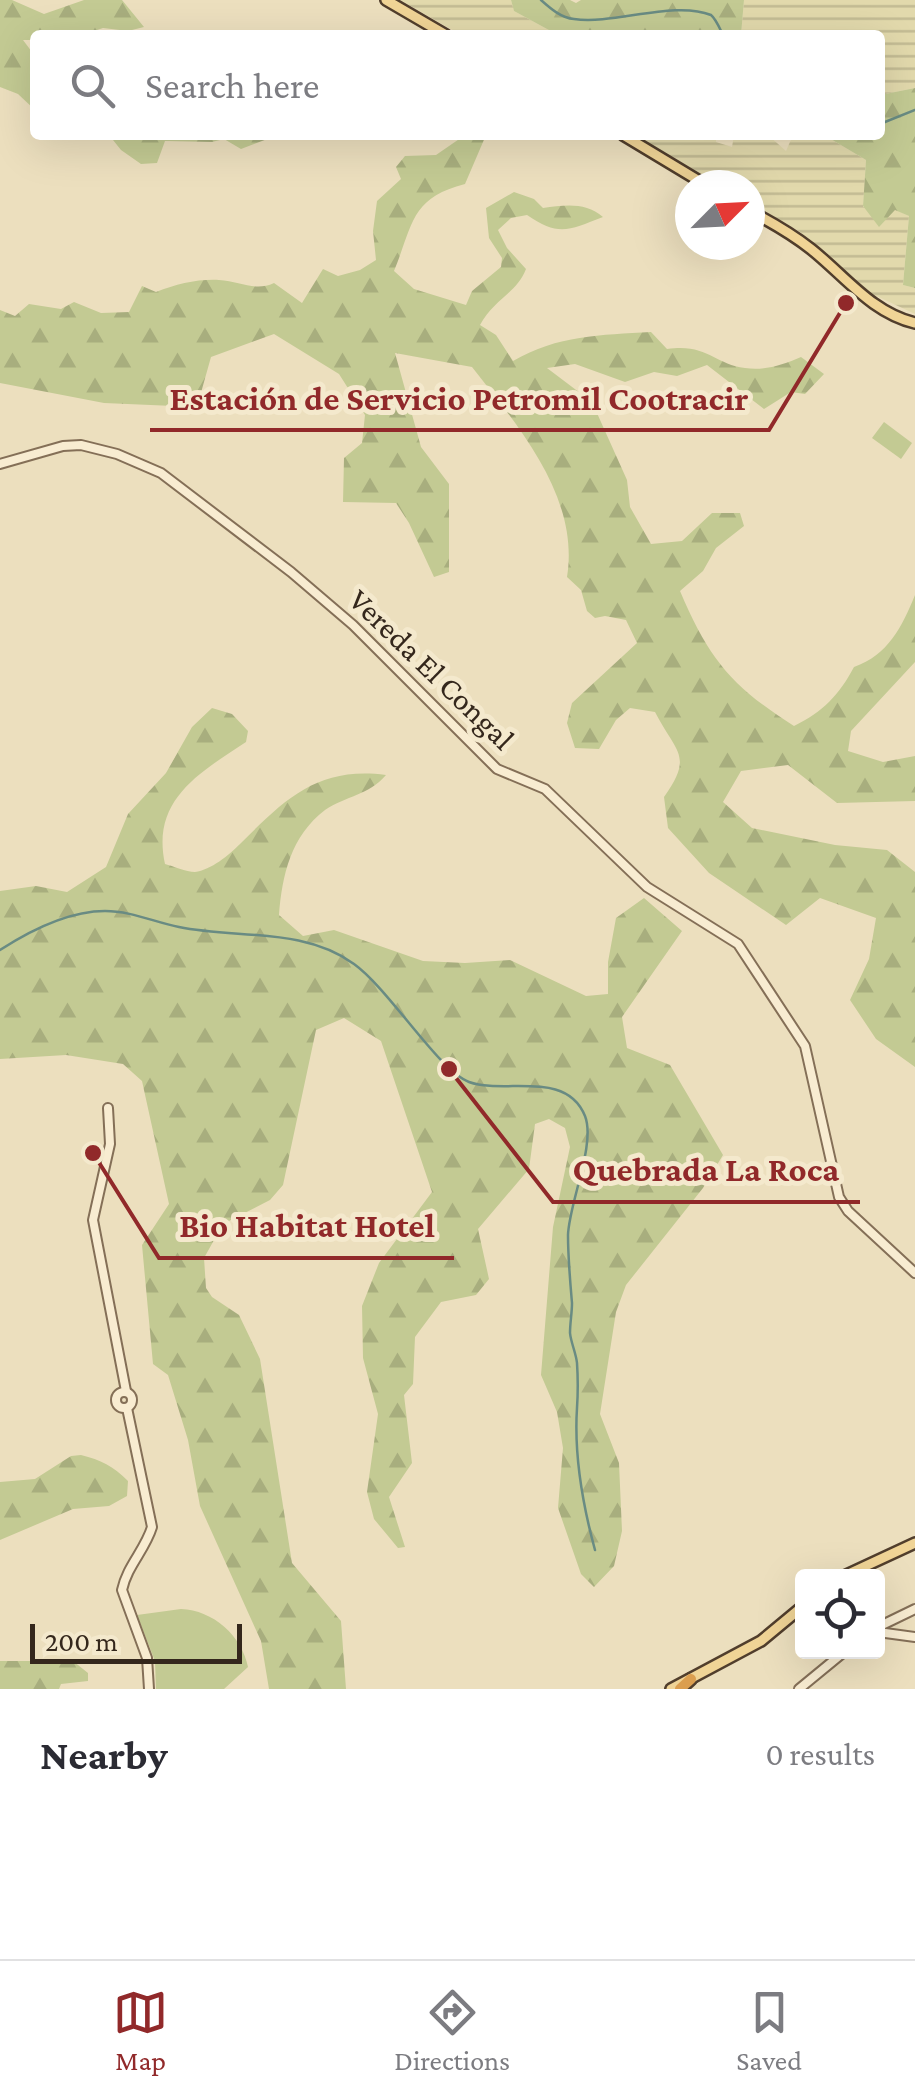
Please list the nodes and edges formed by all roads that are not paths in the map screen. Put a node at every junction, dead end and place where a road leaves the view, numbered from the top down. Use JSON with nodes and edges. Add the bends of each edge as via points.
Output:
{"nodes":[{"id":1,"x":386,"y":0,"type":"edge"},
{"id":2,"x":437,"y":30,"type":"edge"},
{"id":3,"x":631,"y":140,"type":"edge"},
{"id":4,"x":681,"y":170,"type":"edge"},
{"id":5,"x":765,"y":220,"type":"edge"},
{"id":6,"x":915,"y":323,"type":"edge"},
{"id":7,"x":0,"y":464,"type":"edge"},
{"id":8,"x":108,"y":1108,"type":"dead end"},
{"id":9,"x":915,"y":1273,"type":"edge"},
{"id":10,"x":915,"y":1543,"type":"edge"},
{"id":11,"x":859,"y":1569,"type":"edge"},
{"id":12,"x":915,"y":1609,"type":"edge"},
{"id":13,"x":795,"y":1613,"type":"edge"},
{"id":14,"x":885,"y":1625,"type":"edge"},
{"id":15,"x":885,"y":1631,"type":"edge"},
{"id":16,"x":915,"y":1637,"type":"edge"},
{"id":17,"x":835,"y":1659,"type":"edge"},
{"id":18,"x":691,"y":1679,"type":"junction"},
{"id":19,"x":149,"y":1689,"type":"edge"},
{"id":20,"x":671,"y":1689,"type":"edge"},
{"id":21,"x":680,"y":1689,"type":"edge"},
{"id":22,"x":799,"y":1689,"type":"edge"}],
"edges":[{"from":1,"to":2,"type":"main road"},
{"from":3,"to":4,"type":"main road"},
{"from":5,"to":6,"type":"main road","via":[[814,251],[874,304]]},
{"from":7,"to":9,"type":"street","name":"Vereda El Congal","via":[[81,445],[161,473],[353,625],[497,769],[545,789],[647,887],[738,944],[806,1046],[839,1197]]},
{"from":8,"to":19,"type":"street","via":[[110,1144],[93,1220],[126,1391],[116,1400],[127,1408],[152,1526],[122,1590],[147,1658]]},
{"from":10,"to":11,"type":"main road"},
{"from":12,"to":14,"type":"street"},
{"from":13,"to":18,"type":"main road","via":[[761,1641]]},
{"from":15,"to":16,"type":"street"},
{"from":17,"to":22,"type":"street"},
{"from":18,"to":20,"type":"main road"},
{"from":18,"to":21,"type":"highway"}]}
